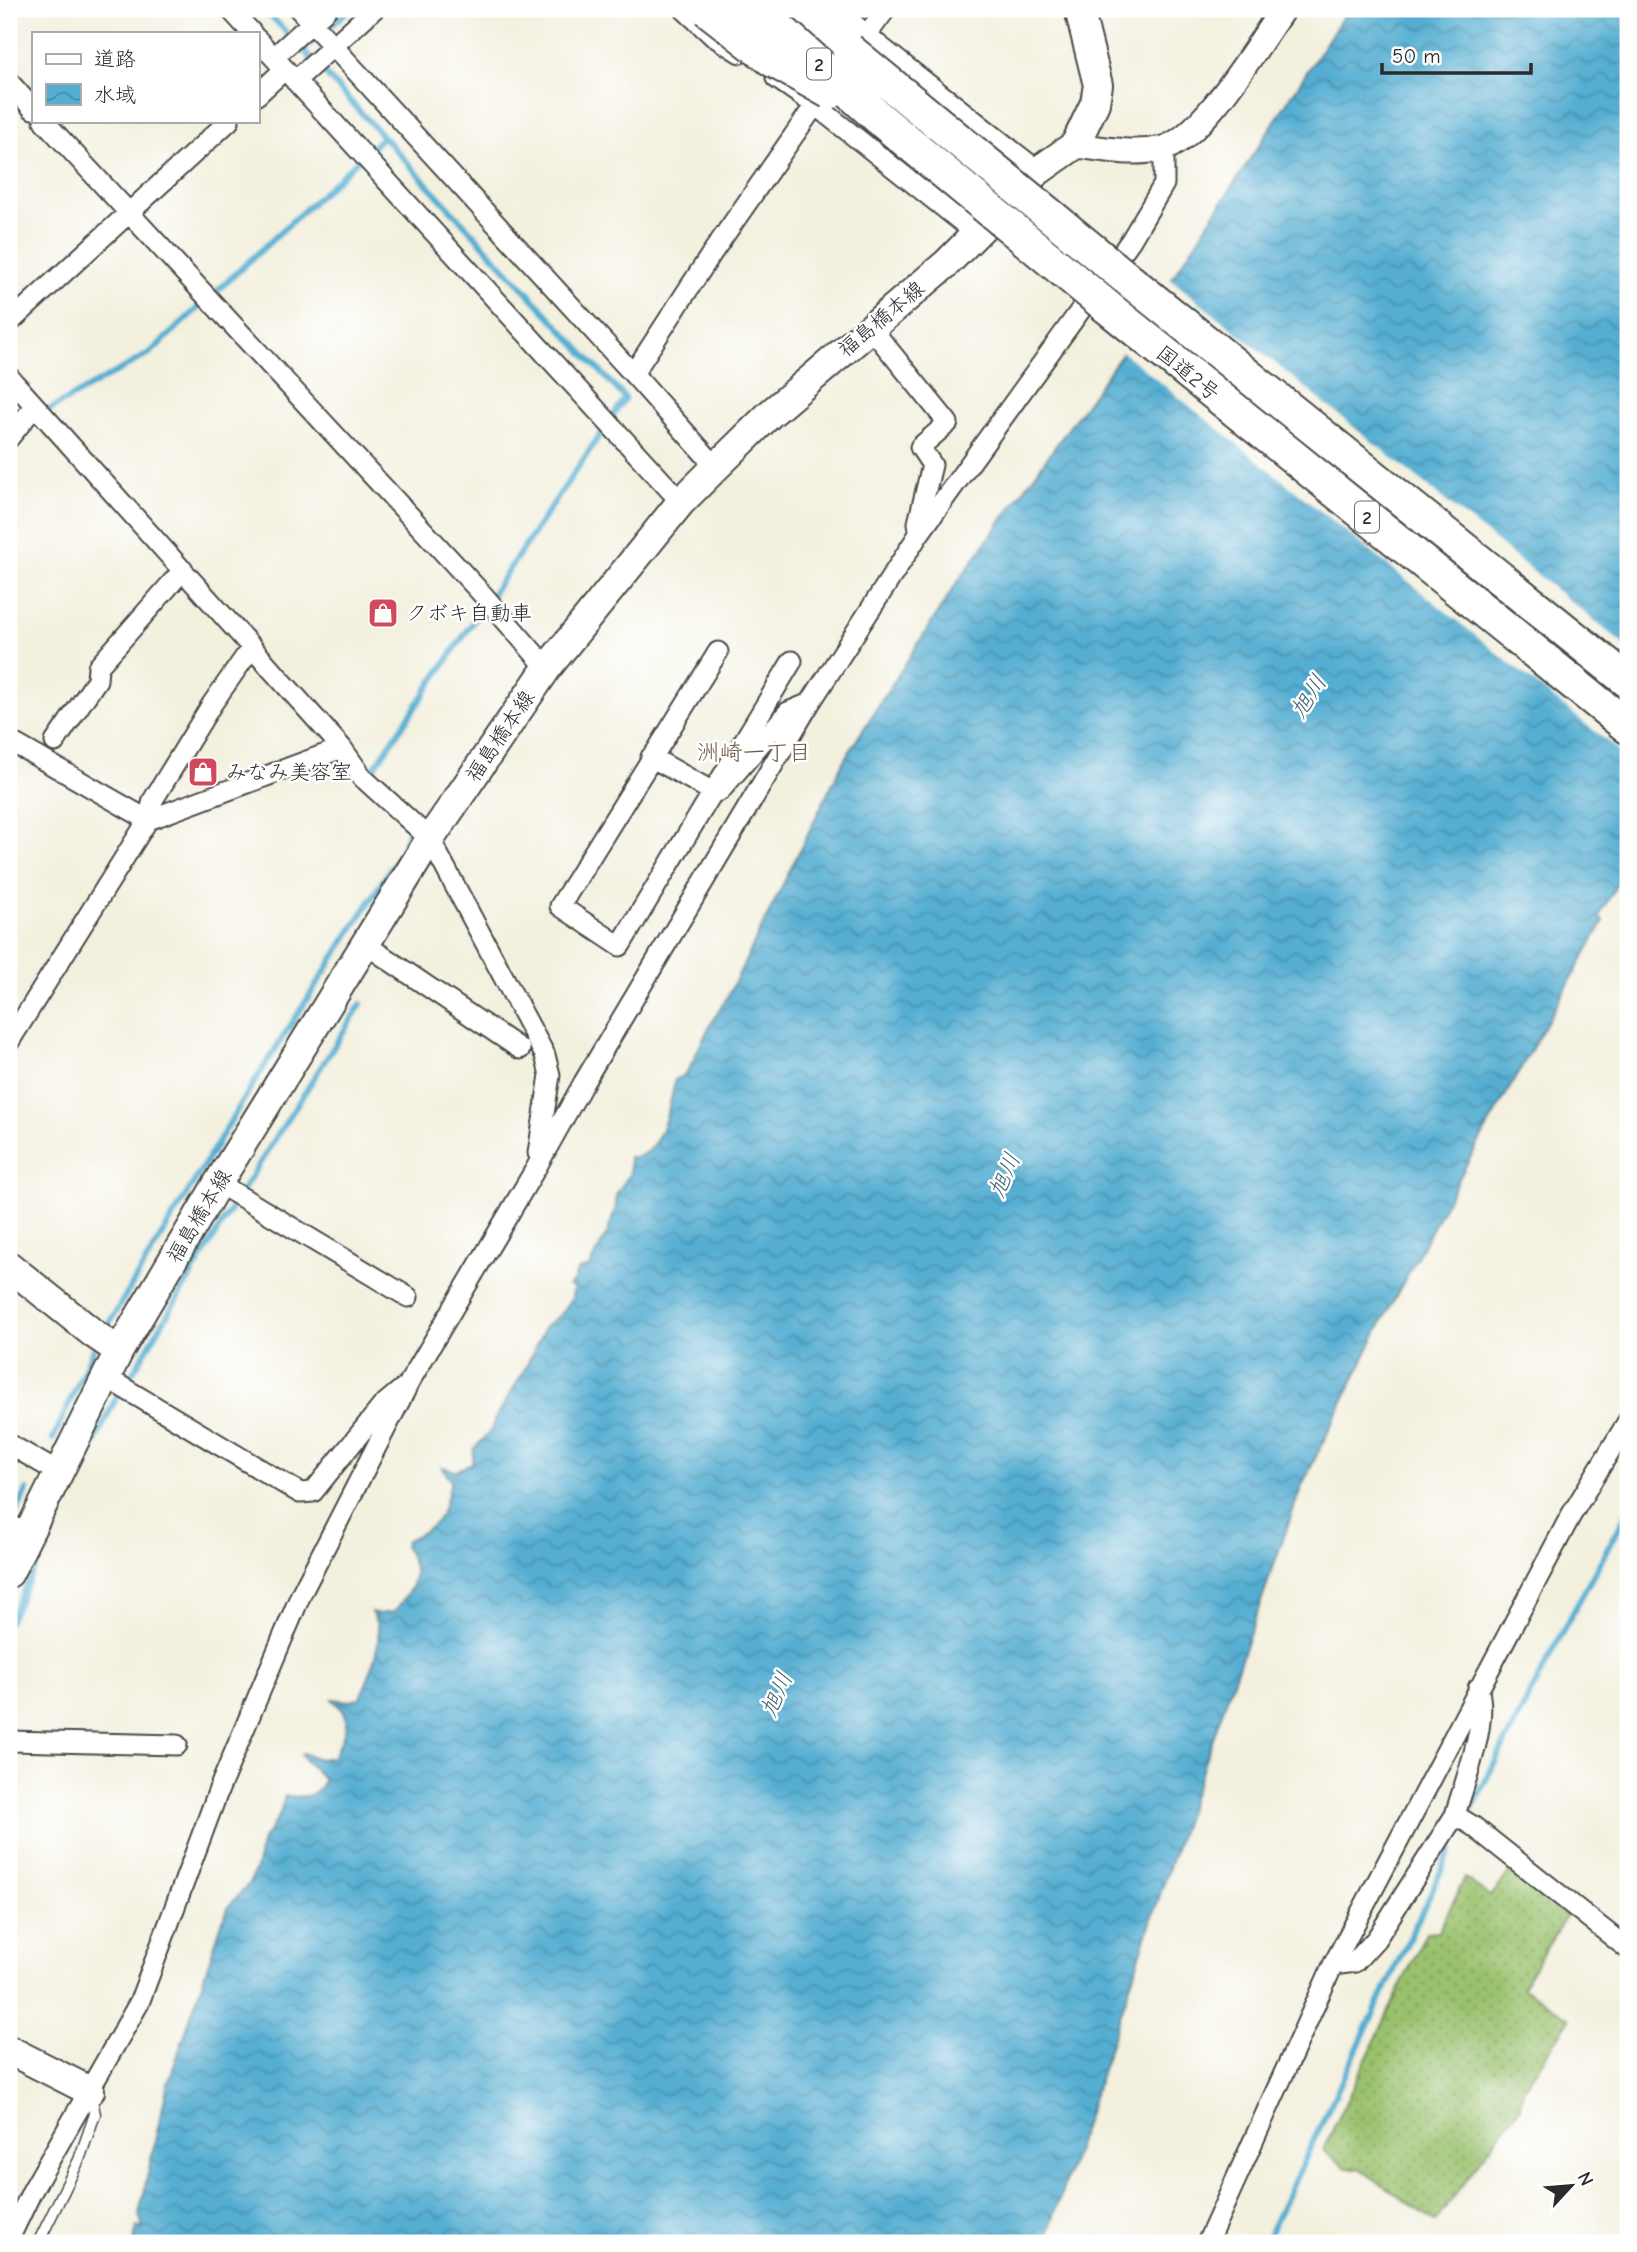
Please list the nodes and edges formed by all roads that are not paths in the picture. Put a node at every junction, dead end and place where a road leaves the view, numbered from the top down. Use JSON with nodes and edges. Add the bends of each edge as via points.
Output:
{"nodes":[{"id":1,"x":230,"y":9,"type":"edge"},
{"id":2,"x":327,"y":9,"type":"edge"},
{"id":3,"x":374,"y":9,"type":"edge"},
{"id":4,"x":684,"y":9,"type":"edge"},
{"id":5,"x":707,"y":9,"type":"edge"},
{"id":6,"x":757,"y":9,"type":"edge"},
{"id":7,"x":799,"y":9,"type":"edge"},
{"id":8,"x":814,"y":9,"type":"edge"},
{"id":9,"x":838,"y":9,"type":"edge"},
{"id":10,"x":886,"y":9,"type":"edge"},
{"id":11,"x":1079,"y":9,"type":"edge"},
{"id":12,"x":1283,"y":9,"type":"edge"},
{"id":13,"x":251,"y":32,"type":"edge"},
{"id":14,"x":259,"y":38,"type":"edge"},
{"id":15,"x":858,"y":43,"type":"junction"},
{"id":16,"x":305,"y":46,"type":"edge"},
{"id":17,"x":9,"y":82,"type":"edge"},
{"id":18,"x":259,"y":93,"type":"edge"},
{"id":19,"x":815,"y":105,"type":"junction"},
{"id":20,"x":32,"y":108,"type":"edge"},
{"id":21,"x":881,"y":120,"type":"junction"},
{"id":22,"x":45,"y":122,"type":"edge"},
{"id":23,"x":228,"y":122,"type":"edge"},
{"id":24,"x":1075,"y":145,"type":"junction"},
{"id":25,"x":1164,"y":149,"type":"junction"},
{"id":26,"x":1038,"y":170,"type":"junction"},
{"id":27,"x":128,"y":215,"type":"junction"},
{"id":28,"x":977,"y":234,"type":"junction"},
{"id":29,"x":9,"y":323,"type":"edge"},
{"id":30,"x":870,"y":328,"type":"junction"},
{"id":31,"x":9,"y":377,"type":"edge"},
{"id":32,"x":637,"y":377,"type":"junction"},
{"id":33,"x":35,"y":406,"type":"junction"},
{"id":34,"x":9,"y":438,"type":"edge"},
{"id":35,"x":716,"y":467,"type":"junction"},
{"id":36,"x":681,"y":502,"type":"junction"},
{"id":37,"x":919,"y":534,"type":"junction"},
{"id":38,"x":183,"y":570,"type":"junction"},
{"id":39,"x":252,"y":647,"type":"junction"},
{"id":40,"x":718,"y":652,"type":"dead end"},
{"id":41,"x":792,"y":661,"type":"dead end"},
{"id":42,"x":547,"y":668,"type":"junction"},
{"id":43,"x":1628,"y":681,"type":"edge"},
{"id":44,"x":810,"y":703,"type":"junction"},
{"id":45,"x":1628,"y":727,"type":"edge"},
{"id":46,"x":55,"y":742,"type":"dead end"},
{"id":47,"x":9,"y":744,"type":"edge"},
{"id":48,"x":342,"y":748,"type":"junction"},
{"id":49,"x":651,"y":757,"type":"junction"},
{"id":50,"x":713,"y":792,"type":"junction"},
{"id":51,"x":148,"y":820,"type":"junction"},
{"id":52,"x":418,"y":829,"type":"junction"},
{"id":53,"x":365,"y":944,"type":"junction"},
{"id":54,"x":9,"y":1042,"type":"edge"},
{"id":55,"x":520,"y":1049,"type":"dead end"},
{"id":56,"x":536,"y":1168,"type":"junction"},
{"id":57,"x":232,"y":1191,"type":"junction"},
{"id":58,"x":9,"y":1266,"type":"edge"},
{"id":59,"x":408,"y":1297,"type":"dead end"},
{"id":60,"x":119,"y":1351,"type":"junction"},
{"id":61,"x":107,"y":1378,"type":"junction"},
{"id":62,"x":410,"y":1381,"type":"junction"},
{"id":63,"x":1628,"y":1421,"type":"edge"},
{"id":64,"x":9,"y":1444,"type":"edge"},
{"id":65,"x":59,"y":1473,"type":"junction"},
{"id":66,"x":17,"y":1529,"type":"edge"},
{"id":67,"x":9,"y":1573,"type":"edge"},
{"id":68,"x":1478,"y":1689,"type":"junction"},
{"id":69,"x":9,"y":1741,"type":"edge"},
{"id":70,"x":177,"y":1745,"type":"dead end"},
{"id":71,"x":1455,"y":1815,"type":"junction"},
{"id":72,"x":1628,"y":1949,"type":"edge"},
{"id":73,"x":1333,"y":1965,"type":"junction"},
{"id":74,"x":9,"y":2050,"type":"edge"},
{"id":75,"x":90,"y":2091,"type":"junction"},
{"id":76,"x":9,"y":2239,"type":"edge"},
{"id":77,"x":37,"y":2243,"type":"edge"},
{"id":78,"x":1207,"y":2243,"type":"edge"}],
"edges":[{"from":1,"to":13,"type":"street"},
{"from":2,"to":16,"type":"street"},
{"from":3,"to":16,"type":"street"},
{"from":4,"to":19,"type":"street","via":[[713,36]]},
{"from":5,"to":21,"type":"highway","bridge":true,"via":[[771,59]]},
{"from":6,"to":21,"type":"highway","name":"国道2号","number":"2","bridge":true},
{"from":7,"to":15,"type":"highway","name":"国道2号","number":"2"},
{"from":8,"to":15,"type":"highway"},
{"from":9,"to":15,"type":"street"},
{"from":10,"to":15,"type":"street"},
{"from":11,"to":24,"type":"main road","via":[[1098,85],[1095,103]]},
{"from":12,"to":25,"type":"street","via":[[1208,116],[1182,141]]},
{"from":14,"to":16,"type":"street"},
{"from":15,"to":19,"type":"street"},
{"from":15,"to":26,"type":"street"},
{"from":15,"to":43,"type":"highway","name":"国道2号","number":"2","bridge":true,"via":[[1125,277]]},
{"from":16,"to":18,"type":"street"},
{"from":16,"to":32,"type":"street"},
{"from":16,"to":36,"type":"street","via":[[364,156]]},
{"from":17,"to":20,"type":"street"},
{"from":19,"to":28,"type":"street"},
{"from":19,"to":32,"type":"street","via":[[712,253]]},
{"from":21,"to":45,"type":"highway","name":"国道2号","number":"2","bridge":true},
{"from":22,"to":27,"type":"street"},
{"from":23,"to":27,"type":"street"},
{"from":24,"to":25,"type":"street","via":[[1137,152]]},
{"from":24,"to":26,"type":"main road","name":"福島橋本線"},
{"from":25,"to":37,"type":"street","via":[[1164,184],[1131,240]]},
{"from":26,"to":28,"type":"main road","name":"福島橋本線"},
{"from":27,"to":29,"type":"street"},
{"from":27,"to":42,"type":"street"},
{"from":28,"to":30,"type":"main road","name":"福島橋本線"},
{"from":30,"to":35,"type":"main road","name":"福島橋本線"},
{"from":30,"to":37,"type":"street","via":[[948,423],[920,447],[932,465]]},
{"from":31,"to":33,"type":"street"},
{"from":32,"to":35,"type":"street"},
{"from":33,"to":34,"type":"street"},
{"from":33,"to":38,"type":"street"},
{"from":35,"to":36,"type":"main road","name":"福島橋本線"},
{"from":36,"to":42,"type":"main road","name":"福島橋本線"},
{"from":37,"to":44,"type":"street"},
{"from":38,"to":39,"type":"street"},
{"from":38,"to":46,"type":"street","via":[[98,667],[97,680]]},
{"from":39,"to":48,"type":"street"},
{"from":39,"to":51,"type":"street","via":[[153,800]]},
{"from":40,"to":49,"type":"street"},
{"from":41,"to":50,"type":"street"},
{"from":42,"to":52,"type":"main road","name":"福島橋本線"},
{"from":44,"to":50,"type":"street","via":[[788,712],[720,790]]},
{"from":44,"to":56,"type":"street"},
{"from":47,"to":51,"type":"street"},
{"from":48,"to":51,"type":"street"},
{"from":48,"to":52,"type":"street","via":[[363,778]]},
{"from":49,"to":50,"type":"street"},
{"from":49,"to":50,"type":"street","via":[[560,905],[620,946]]},
{"from":51,"to":54,"type":"street"},
{"from":52,"to":53,"type":"main road","name":"福島橋本線"},
{"from":52,"to":56,"type":"street","via":[[545,1055],[550,1075]]},
{"from":53,"to":55,"type":"street"},
{"from":53,"to":57,"type":"main road","name":"福島橋本線"},
{"from":56,"to":62,"type":"street"},
{"from":57,"to":59,"type":"street"},
{"from":57,"to":60,"type":"main road","name":"福島橋本線"},
{"from":58,"to":60,"type":"main road"},
{"from":60,"to":61,"type":"main road","name":"福島橋本線"},
{"from":61,"to":62,"type":"street","via":[[300,1493],[313,1492],[383,1405]]},
{"from":61,"to":65,"type":"main road","name":"福島橋本線"},
{"from":62,"to":75,"type":"street","via":[[302,1592],[219,1789],[139,2003]]},
{"from":63,"to":68,"type":"street","via":[[1570,1517]]},
{"from":64,"to":65,"type":"street"},
{"from":65,"to":66,"type":"main road","name":"福島橋本線"},
{"from":66,"to":67,"type":"main road","name":"福島橋本線"},
{"from":68,"to":71,"type":"street","via":[[1481,1719]]},
{"from":68,"to":73,"type":"street"},
{"from":69,"to":70,"type":"street"},
{"from":71,"to":72,"type":"street"},
{"from":71,"to":73,"type":"street","via":[[1376,1939],[1355,1962]]},
{"from":73,"to":78,"type":"street"},
{"from":74,"to":75,"type":"main road"},
{"from":75,"to":76,"type":"street"},
{"from":75,"to":77,"type":"lane","via":[[95,2114],[79,2160]]}]}
